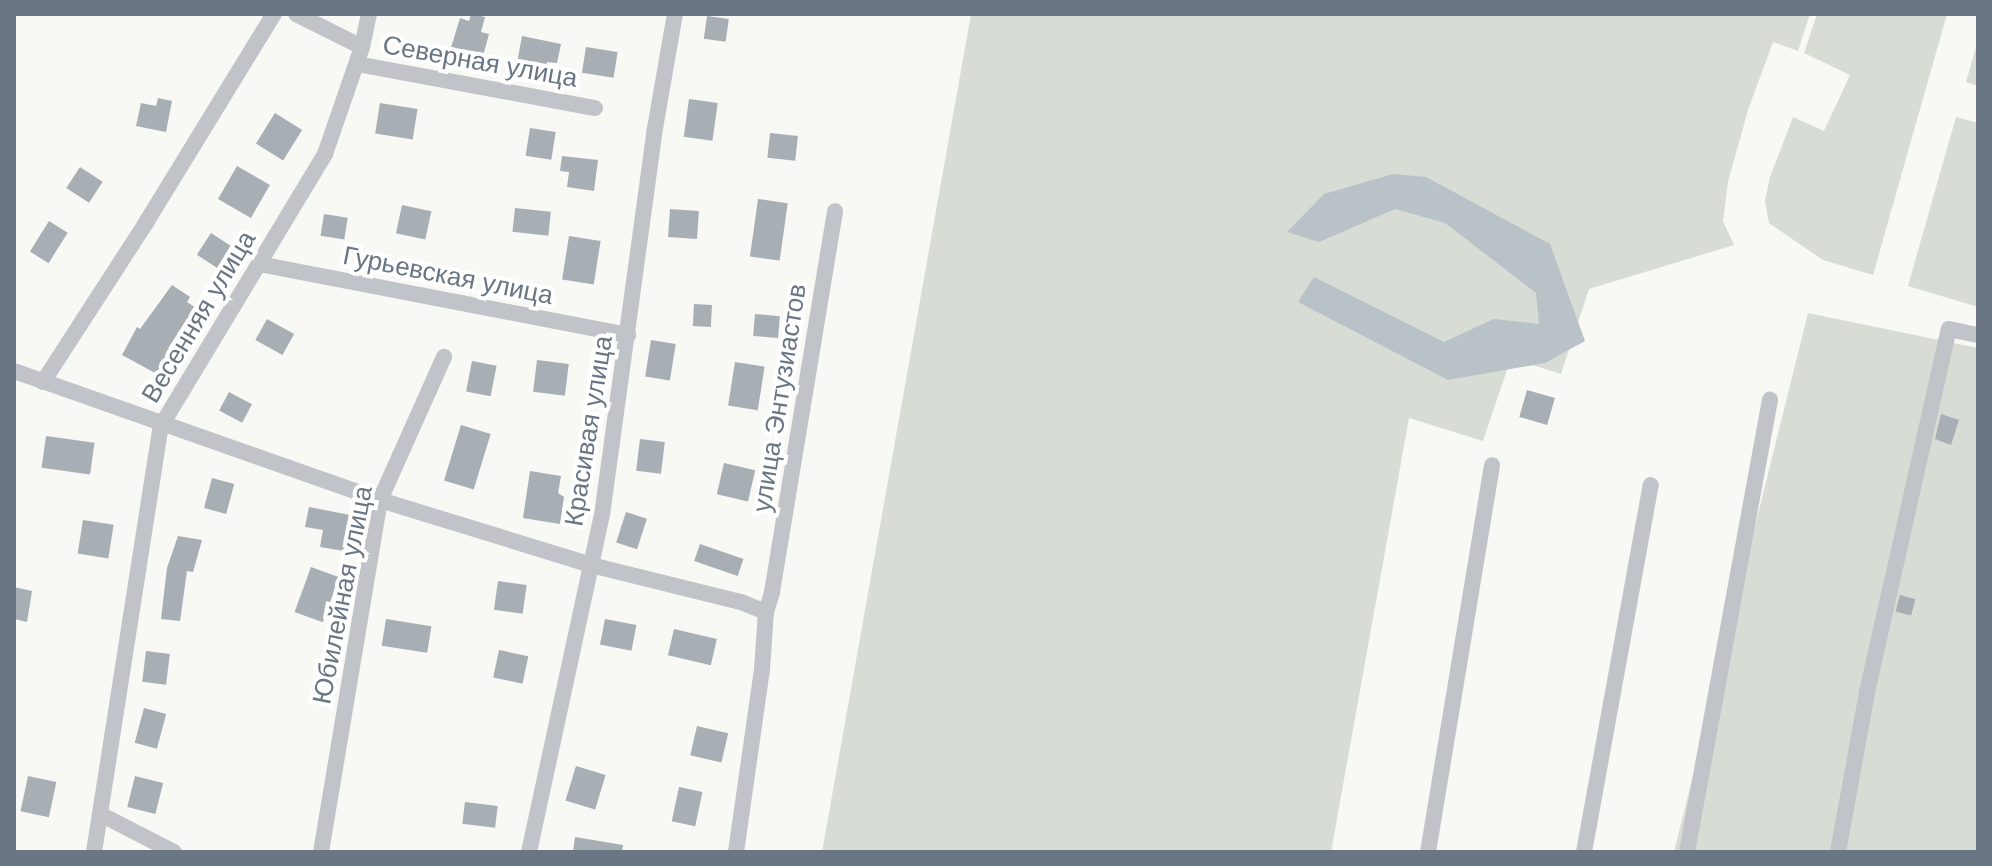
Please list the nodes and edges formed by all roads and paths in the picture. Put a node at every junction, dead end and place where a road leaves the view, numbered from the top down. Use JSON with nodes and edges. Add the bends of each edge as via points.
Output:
{"nodes":[{"id":1,"x":274,"y":14,"type":"edge"},
{"id":2,"x":296,"y":14,"type":"edge"},
{"id":3,"x":369,"y":14,"type":"edge"},
{"id":4,"x":675,"y":14,"type":"edge"},
{"id":5,"x":362,"y":47,"type":"junction"},
{"id":6,"x":357,"y":64,"type":"junction"},
{"id":7,"x":595,"y":108,"type":"dead end"},
{"id":8,"x":835,"y":211,"type":"dead end"},
{"id":9,"x":259,"y":264,"type":"junction"},
{"id":10,"x":628,"y":335,"type":"junction"},
{"id":11,"x":1978,"y":335,"type":"edge"},
{"id":12,"x":444,"y":357,"type":"dead end"},
{"id":13,"x":14,"y":371,"type":"edge"},
{"id":14,"x":43,"y":382,"type":"junction"},
{"id":15,"x":1770,"y":400,"type":"dead end"},
{"id":16,"x":161,"y":426,"type":"junction"},
{"id":17,"x":1492,"y":465,"type":"dead end"},
{"id":18,"x":1651,"y":485,"type":"dead end"},
{"id":19,"x":380,"y":500,"type":"junction"},
{"id":20,"x":591,"y":565,"type":"junction"},
{"id":21,"x":766,"y":612,"type":"junction"},
{"id":22,"x":102,"y":815,"type":"junction"},
{"id":23,"x":94,"y":852,"type":"edge"},
{"id":24,"x":174,"y":852,"type":"edge"},
{"id":25,"x":321,"y":852,"type":"edge"},
{"id":26,"x":529,"y":852,"type":"edge"},
{"id":27,"x":736,"y":852,"type":"edge"},
{"id":28,"x":1428,"y":852,"type":"edge"},
{"id":29,"x":1584,"y":852,"type":"edge"},
{"id":30,"x":1687,"y":852,"type":"edge"},
{"id":31,"x":1838,"y":852,"type":"edge"}],
"edges":[{"from":1,"to":14,"type":"street"},
{"from":2,"to":5,"type":"street"},
{"from":3,"to":5,"type":"street","name":"Весенняя улица"},
{"from":4,"to":10,"type":"street","name":"Красивая улица"},
{"from":5,"to":6,"type":"street","name":"Весенняя улица"},
{"from":6,"to":7,"type":"street","name":"Северная улица"},
{"from":6,"to":9,"type":"street","name":"Весенняя улица","via":[[325,154]]},
{"from":8,"to":21,"type":"street","name":"улица Энтузиастов"},
{"from":9,"to":10,"type":"street","name":"Гурьевская улица"},
{"from":9,"to":16,"type":"street","name":"Весенняя улица"},
{"from":10,"to":20,"type":"street","name":"Красивая улица"},
{"from":11,"to":31,"type":"street","via":[[1949,329],[1867,692]]},
{"from":12,"to":19,"type":"street","name":"Юбилейная улица"},
{"from":13,"to":14,"type":"street"},
{"from":14,"to":16,"type":"street"},
{"from":15,"to":30,"type":"street"},
{"from":16,"to":19,"type":"street"},
{"from":16,"to":22,"type":"street","name":"Весенняя улица"},
{"from":17,"to":28,"type":"street"},
{"from":18,"to":29,"type":"street"},
{"from":19,"to":20,"type":"street"},
{"from":19,"to":25,"type":"street","name":"Юбилейная улица"},
{"from":20,"to":21,"type":"street"},
{"from":20,"to":26,"type":"street","name":"Красивая улица"},
{"from":21,"to":27,"type":"street"},
{"from":22,"to":23,"type":"street","name":"Весенняя улица"},
{"from":22,"to":24,"type":"street"}]}
